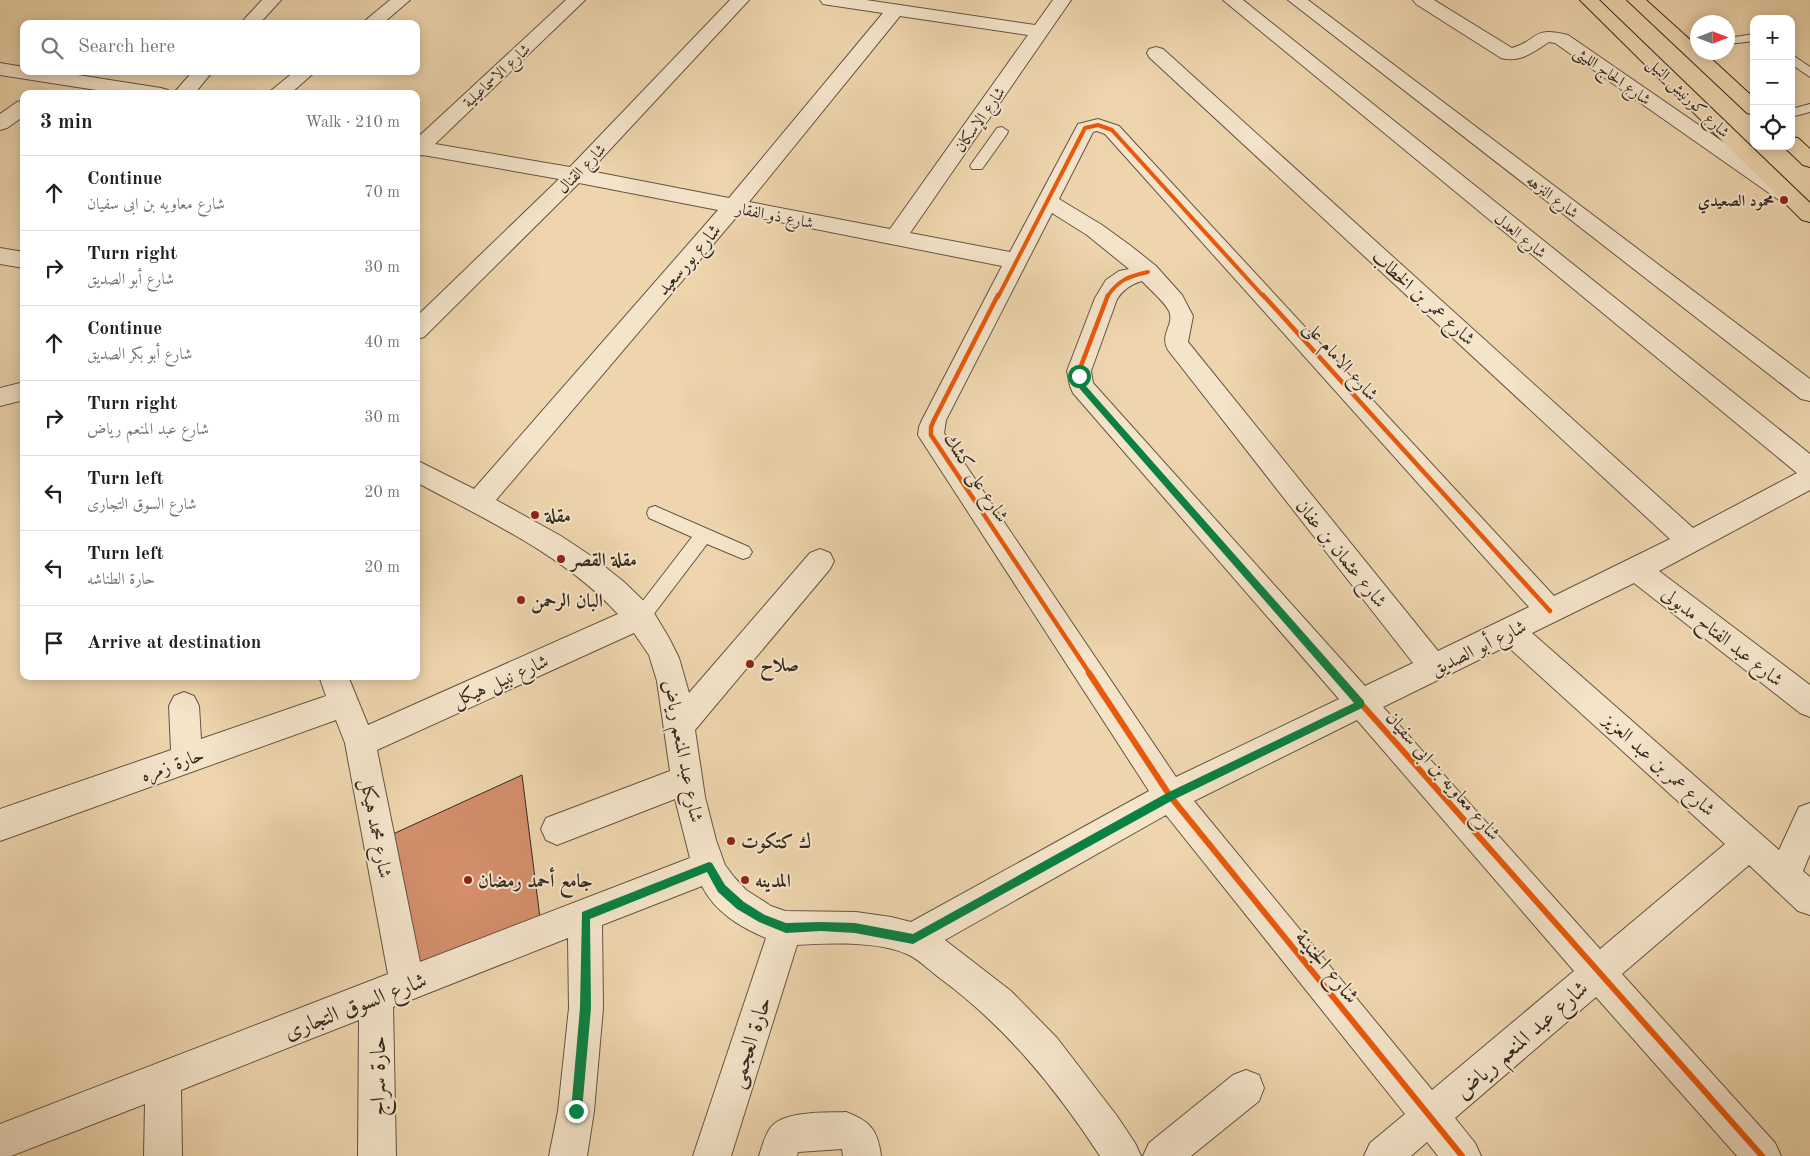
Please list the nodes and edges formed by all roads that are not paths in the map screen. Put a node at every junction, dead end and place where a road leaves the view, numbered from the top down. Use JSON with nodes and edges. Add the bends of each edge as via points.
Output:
{"nodes":[{"id":1,"x":272,"y":0,"type":"edge"},
{"id":2,"x":401,"y":0,"type":"edge"},
{"id":3,"x":576,"y":0,"type":"edge"},
{"id":4,"x":740,"y":0,"type":"edge"},
{"id":5,"x":829,"y":0,"type":"edge"},
{"id":6,"x":1062,"y":0,"type":"edge"},
{"id":7,"x":1232,"y":0,"type":"edge"},
{"id":8,"x":1297,"y":0,"type":"edge"},
{"id":9,"x":1422,"y":0,"type":"edge"},
{"id":10,"x":1589,"y":0,"type":"edge"},
{"id":11,"x":1636,"y":0,"type":"edge"},
{"id":12,"x":895,"y":10,"type":"junction"},
{"id":13,"x":254,"y":20,"type":"edge"},
{"id":14,"x":375,"y":20,"type":"edge"},
{"id":15,"x":1040,"y":31,"type":"junction"},
{"id":16,"x":1750,"y":38,"type":"edge"},
{"id":17,"x":1735,"y":41,"type":"edge"},
{"id":18,"x":1690,"y":46,"type":"edge"},
{"id":19,"x":1156,"y":53,"type":"dead end"},
{"id":20,"x":1704,"y":60,"type":"edge"},
{"id":21,"x":1793,"y":60,"type":"edge"},
{"id":22,"x":0,"y":69,"type":"edge"},
{"id":23,"x":20,"y":72,"type":"edge"},
{"id":24,"x":1810,"y":74,"type":"edge"},
{"id":25,"x":40,"y":75,"type":"edge"},
{"id":26,"x":200,"y":75,"type":"edge"},
{"id":27,"x":302,"y":75,"type":"edge"},
{"id":28,"x":60,"y":78,"type":"junction"},
{"id":29,"x":45,"y":90,"type":"edge"},
{"id":30,"x":136,"y":90,"type":"edge"},
{"id":31,"x":187,"y":90,"type":"edge"},
{"id":32,"x":283,"y":90,"type":"edge"},
{"id":33,"x":1750,"y":105,"type":"edge"},
{"id":34,"x":1810,"y":108,"type":"edge"},
{"id":35,"x":20,"y":109,"type":"edge"},
{"id":36,"x":1795,"y":112,"type":"edge"},
{"id":37,"x":0,"y":124,"type":"edge"},
{"id":38,"x":972,"y":129,"type":"junction"},
{"id":39,"x":1112,"y":130,"type":"joint"},
{"id":40,"x":420,"y":145,"type":"edge"},
{"id":41,"x":1795,"y":146,"type":"edge"},
{"id":42,"x":420,"y":149,"type":"edge"},
{"id":43,"x":1809,"y":158,"type":"edge"},
{"id":44,"x":977,"y":166,"type":"dead end"},
{"id":45,"x":575,"y":175,"type":"junction"},
{"id":46,"x":1046,"y":201,"type":"junction"},
{"id":47,"x":733,"y":207,"type":"junction"},
{"id":48,"x":1804,"y":209,"type":"edge"},
{"id":49,"x":895,"y":239,"type":"junction"},
{"id":50,"x":0,"y":256,"type":"edge"},
{"id":51,"x":20,"y":259,"type":"edge"},
{"id":52,"x":1015,"y":261,"type":"junction"},
{"id":53,"x":1148,"y":272,"type":"junction"},
{"id":54,"x":420,"y":327,"type":"edge"},
{"id":55,"x":20,"y":392,"type":"edge"},
{"id":56,"x":1810,"y":392,"type":"edge"},
{"id":57,"x":0,"y":396,"type":"edge"},
{"id":58,"x":1810,"y":469,"type":"edge"},
{"id":59,"x":420,"y":472,"type":"edge"},
{"id":60,"x":1810,"y":478,"type":"edge"},
{"id":61,"x":477,"y":504,"type":"junction"},
{"id":62,"x":655,"y":513,"type":"dead end"},
{"id":63,"x":704,"y":535,"type":"junction"},
{"id":64,"x":1692,"y":542,"type":"junction"},
{"id":65,"x":743,"y":552,"type":"dead end"},
{"id":66,"x":820,"y":561,"type":"dead end"},
{"id":67,"x":1636,"y":569,"type":"junction"},
{"id":68,"x":1550,"y":611,"type":"junction"},
{"id":69,"x":640,"y":617,"type":"junction"},
{"id":70,"x":1510,"y":631,"type":"junction"},
{"id":71,"x":1434,"y":668,"type":"junction"},
{"id":72,"x":339,"y":689,"type":"edge"},
{"id":73,"x":1810,"y":703,"type":"edge"},
{"id":74,"x":1361,"y":704,"type":"junction"},
{"id":75,"x":184,"y":706,"type":"dead end"},
{"id":76,"x":679,"y":726,"type":"junction"},
{"id":77,"x":360,"y":742,"type":"junction"},
{"id":78,"x":188,"y":759,"type":"junction"},
{"id":79,"x":686,"y":780,"type":"junction"},
{"id":80,"x":1170,"y":796,"type":"junction"},
{"id":81,"x":1810,"y":818,"type":"edge"},
{"id":82,"x":0,"y":825,"type":"edge"},
{"id":83,"x":557,"y":829,"type":"dead end"},
{"id":84,"x":1749,"y":844,"type":"junction"},
{"id":85,"x":709,"y":866,"type":"junction"},
{"id":86,"x":1784,"y":875,"type":"junction"},
{"id":87,"x":1810,"y":899,"type":"edge"},
{"id":88,"x":585,"y":916,"type":"junction"},
{"id":89,"x":786,"y":928,"type":"junction"},
{"id":90,"x":913,"y":939,"type":"junction"},
{"id":91,"x":1598,"y":973,"type":"junction"},
{"id":92,"x":391,"y":990,"type":"junction"},
{"id":93,"x":163,"y":1079,"type":"junction"},
{"id":94,"x":1246,"y":1088,"type":"dead end"},
{"id":95,"x":1430,"y":1117,"type":"junction"},
{"id":96,"x":0,"y":1142,"type":"edge"},
{"id":97,"x":163,"y":1156,"type":"edge"},
{"id":98,"x":377,"y":1156,"type":"edge"},
{"id":99,"x":568,"y":1156,"type":"edge"},
{"id":100,"x":712,"y":1156,"type":"edge"},
{"id":101,"x":778,"y":1156,"type":"edge"},
{"id":102,"x":862,"y":1156,"type":"edge"},
{"id":103,"x":1122,"y":1156,"type":"edge"},
{"id":104,"x":1162,"y":1156,"type":"edge"},
{"id":105,"x":1383,"y":1156,"type":"edge"},
{"id":106,"x":1462,"y":1156,"type":"edge"},
{"id":107,"x":1762,"y":1156,"type":"edge"}],
"edges":[{"from":1,"to":13,"type":"street"},
{"from":2,"to":14,"type":"street"},
{"from":3,"to":40,"type":"street","name":"شارع الاسماعيلية"},
{"from":4,"to":45,"type":"street","name":"شارع القنال"},
{"from":5,"to":12,"type":"street"},
{"from":6,"to":15,"type":"street","name":"شارع الإسكان"},
{"from":7,"to":58,"type":"street","name":"شارع العدل"},
{"from":8,"to":56,"type":"street","name":"شارع النزهه"},
{"from":9,"to":48,"type":"street","name":"شارع الحاج الليثى","via":[[1508,54],[1518,54],[1546,36],[1561,39]]},
{"from":10,"to":48,"type":"main road","name":"شارع كورنيش النيل"},
{"from":11,"to":18,"type":"main road","name":"شارع كورنيش النيل"},
{"from":12,"to":15,"type":"street"},
{"from":12,"to":47,"type":"street","name":"شارع بورسعيد"},
{"from":15,"to":38,"type":"street","name":"شارع الإسكان"},
{"from":16,"to":17,"type":"lane"},
{"from":19,"to":64,"type":"street","name":"شارع عمر بن الخطاب"},
{"from":20,"to":33,"type":"main road","name":"شارع كورنيش النيل"},
{"from":21,"to":24,"type":"lane"},
{"from":22,"to":23,"type":"street"},
{"from":25,"to":28,"type":"street"},
{"from":26,"to":31,"type":"street"},
{"from":27,"to":32,"type":"street"},
{"from":28,"to":29,"type":"street"},
{"from":28,"to":30,"type":"street"},
{"from":34,"to":36,"type":"lane"},
{"from":35,"to":37,"type":"street"},
{"from":38,"to":44,"type":"lane","via":[[1000,133]]},
{"from":38,"to":49,"type":"street","name":"شارع الإسكان"},
{"from":39,"to":46,"type":"street","name":"شارع على كشك","via":[[1098,124],[1085,128]]},
{"from":39,"to":68,"type":"street","name":"شارع الامام على"},
{"from":41,"to":43,"type":"main road"},
{"from":42,"to":45,"type":"street","name":"شارع ذو الفقار"},
{"from":45,"to":47,"type":"street","name":"شارع ذو الفقار"},
{"from":45,"to":54,"type":"street","name":"شارع القنال"},
{"from":46,"to":52,"type":"street","name":"شارع على كشك"},
{"from":46,"to":53,"type":"street","via":[[1118,244]]},
{"from":47,"to":49,"type":"street","name":"شارع ذو الفقار"},
{"from":47,"to":61,"type":"street","name":"شارع بورسعيد"},
{"from":49,"to":52,"type":"street","name":"شارع ذو الفقار"},
{"from":50,"to":51,"type":"street"},
{"from":52,"to":80,"type":"street","name":"شارع على كشك","via":[[930,427],[931,435]]},
{"from":53,"to":71,"type":"street","name":"شارع عثمان بن عفان","via":[[1182,313],[1176,344]]},
{"from":53,"to":74,"type":"street","name":"شارع معاويه بن ابى سفيان","via":[[1127,277],[1114,286],[1106,298],[1079,371],[1079,381]]},
{"from":55,"to":57,"type":"street"},
{"from":59,"to":61,"type":"street","name":"شارع عبد المنعم رياض"},
{"from":60,"to":64,"type":"street","name":"شارع أبو الصديق"},
{"from":61,"to":69,"type":"street","name":"شارع عبد المنعم رياض","via":[[521,525],[563,552],[603,582]]},
{"from":62,"to":63,"type":"lane"},
{"from":63,"to":65,"type":"lane"},
{"from":63,"to":69,"type":"lane"},
{"from":64,"to":67,"type":"street","name":"شارع أبو الصديق"},
{"from":66,"to":76,"type":"street"},
{"from":67,"to":68,"type":"street","name":"شارع أبو الصديق"},
{"from":67,"to":73,"type":"street","name":"شارع عبد الفتاح مدبولى"},
{"from":68,"to":70,"type":"street","name":"شارع أبو الصديق"},
{"from":69,"to":76,"type":"street","name":"شارع عبد المنعم رياض","via":[[660,649],[673,685]]},
{"from":69,"to":77,"type":"street","name":"شارع نبيل هيكل"},
{"from":70,"to":71,"type":"street","name":"شارع أبو الصديق"},
{"from":70,"to":84,"type":"street","name":"شارع عمر بن عبد العزيز"},
{"from":71,"to":74,"type":"street","name":"شارع أبو الصديق"},
{"from":72,"to":77,"type":"street","name":"شارع محمد هيكل"},
{"from":72,"to":78,"type":"street","name":"حارة زمره"},
{"from":74,"to":80,"type":"street","name":"شارع أبو الصديق"},
{"from":74,"to":91,"type":"street","name":"شارع معاويه بن ابى سفيان"},
{"from":75,"to":78,"type":"street"},
{"from":76,"to":79,"type":"street","name":"شارع عبد المنعم رياض"},
{"from":77,"to":92,"type":"street","name":"شارع محمد هيكل"},
{"from":78,"to":82,"type":"street","name":"حارة زمره"},
{"from":79,"to":83,"type":"street"},
{"from":79,"to":85,"type":"street","name":"شارع عبد المنعم رياض"},
{"from":80,"to":90,"type":"street","name":"شارع أبو الصديق"},
{"from":80,"to":95,"type":"street","name":"شارع الجنينة"},
{"from":81,"to":86,"type":"street"},
{"from":84,"to":86,"type":"street","name":"شارع عمر بن عبد العزيز"},
{"from":84,"to":91,"type":"street","name":"شارع عبد المنعم رياض"},
{"from":85,"to":88,"type":"street","name":"شارع السوق التجارى"},
{"from":85,"to":89,"type":"street","name":"شارع عبد المنعم رياض","via":[[722,889],[740,905],[762,919]]},
{"from":86,"to":87,"type":"street","name":"شارع عمر بن عبد العزيز"},
{"from":88,"to":92,"type":"street","name":"شارع السوق التجارى"},
{"from":88,"to":99,"type":"street","via":[[586,1008],[576,1111]]},
{"from":89,"to":90,"type":"street","name":"شارع عبد المنعم رياض","via":[[855,928]]},
{"from":89,"to":100,"type":"street","name":"حارة العجمى"},
{"from":90,"to":103,"type":"street","name":"شارع عبد المنعم رياض","via":[[963,972],[1010,1013],[1055,1060]]},
{"from":91,"to":95,"type":"street","name":"شارع عبد المنعم رياض"},
{"from":91,"to":107,"type":"street","name":"شارع معاويه بن ابى سفيان"},
{"from":92,"to":93,"type":"street","name":"شارع السوق التجارى"},
{"from":92,"to":98,"type":"street","name":"حارة سراج"},
{"from":93,"to":96,"type":"street","name":"شارع السوق التجارى"},
{"from":93,"to":97,"type":"street"},
{"from":94,"to":104,"type":"street"},
{"from":95,"to":105,"type":"street","name":"شارع عبد المنعم رياض"},
{"from":95,"to":106,"type":"street","name":"شارع الجنينة"},
{"from":101,"to":102,"type":"street","via":[[782,1142],[790,1134],[846,1130],[857,1137]]}]}
